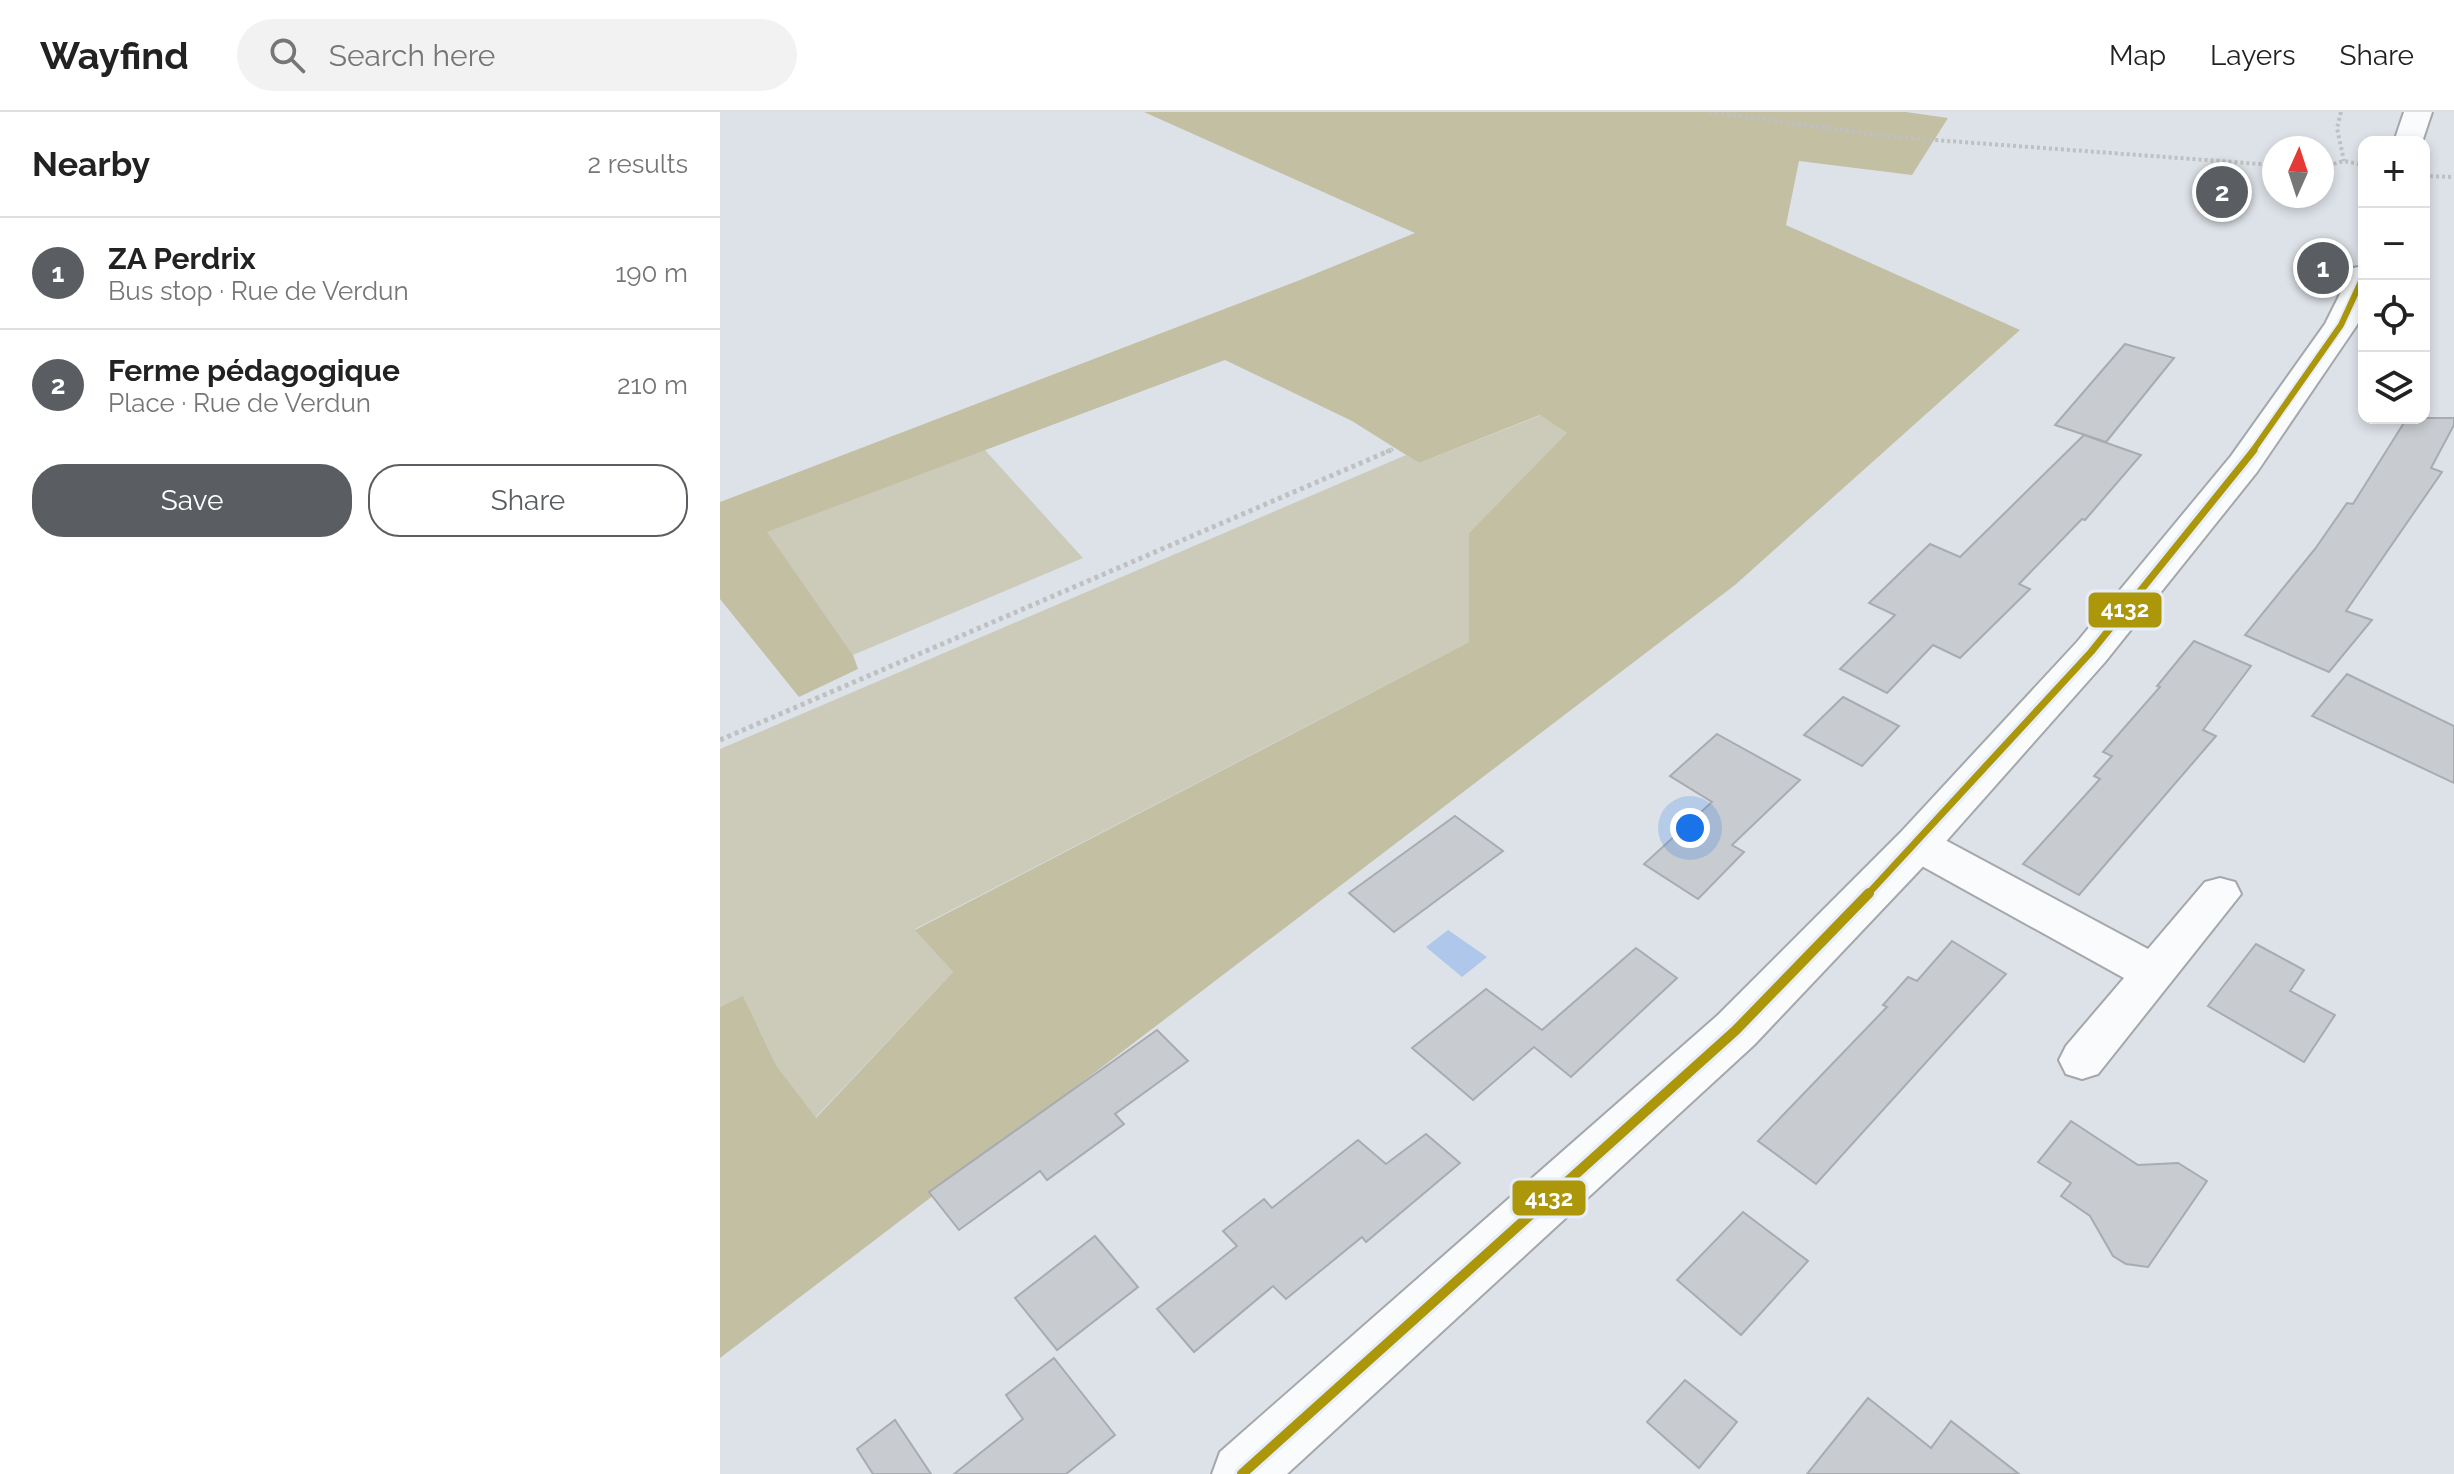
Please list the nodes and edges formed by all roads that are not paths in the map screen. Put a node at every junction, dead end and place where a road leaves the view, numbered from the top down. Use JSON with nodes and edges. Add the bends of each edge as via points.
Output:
{"nodes":[{"id":1,"x":2418,"y":112,"type":"edge"},
{"id":2,"x":2410,"y":136,"type":"edge"},
{"id":3,"x":2362,"y":280,"type":"edge"},
{"id":4,"x":1917,"y":844,"type":"junction"},
{"id":5,"x":2220,"y":894,"type":"dead end"},
{"id":6,"x":2153,"y":973,"type":"junction"},
{"id":7,"x":2082,"y":1060,"type":"dead end"},
{"id":8,"x":1242,"y":1474,"type":"edge"}],
"edges":[{"from":1,"to":2,"type":"street"},
{"from":3,"to":4,"type":"street","via":[[2341,325],[2244,464],[2091,652]]},
{"from":4,"to":6,"type":"street"},
{"from":4,"to":8,"type":"street","via":[[1736,1030]]},
{"from":5,"to":6,"type":"street"},
{"from":6,"to":7,"type":"street"}]}
